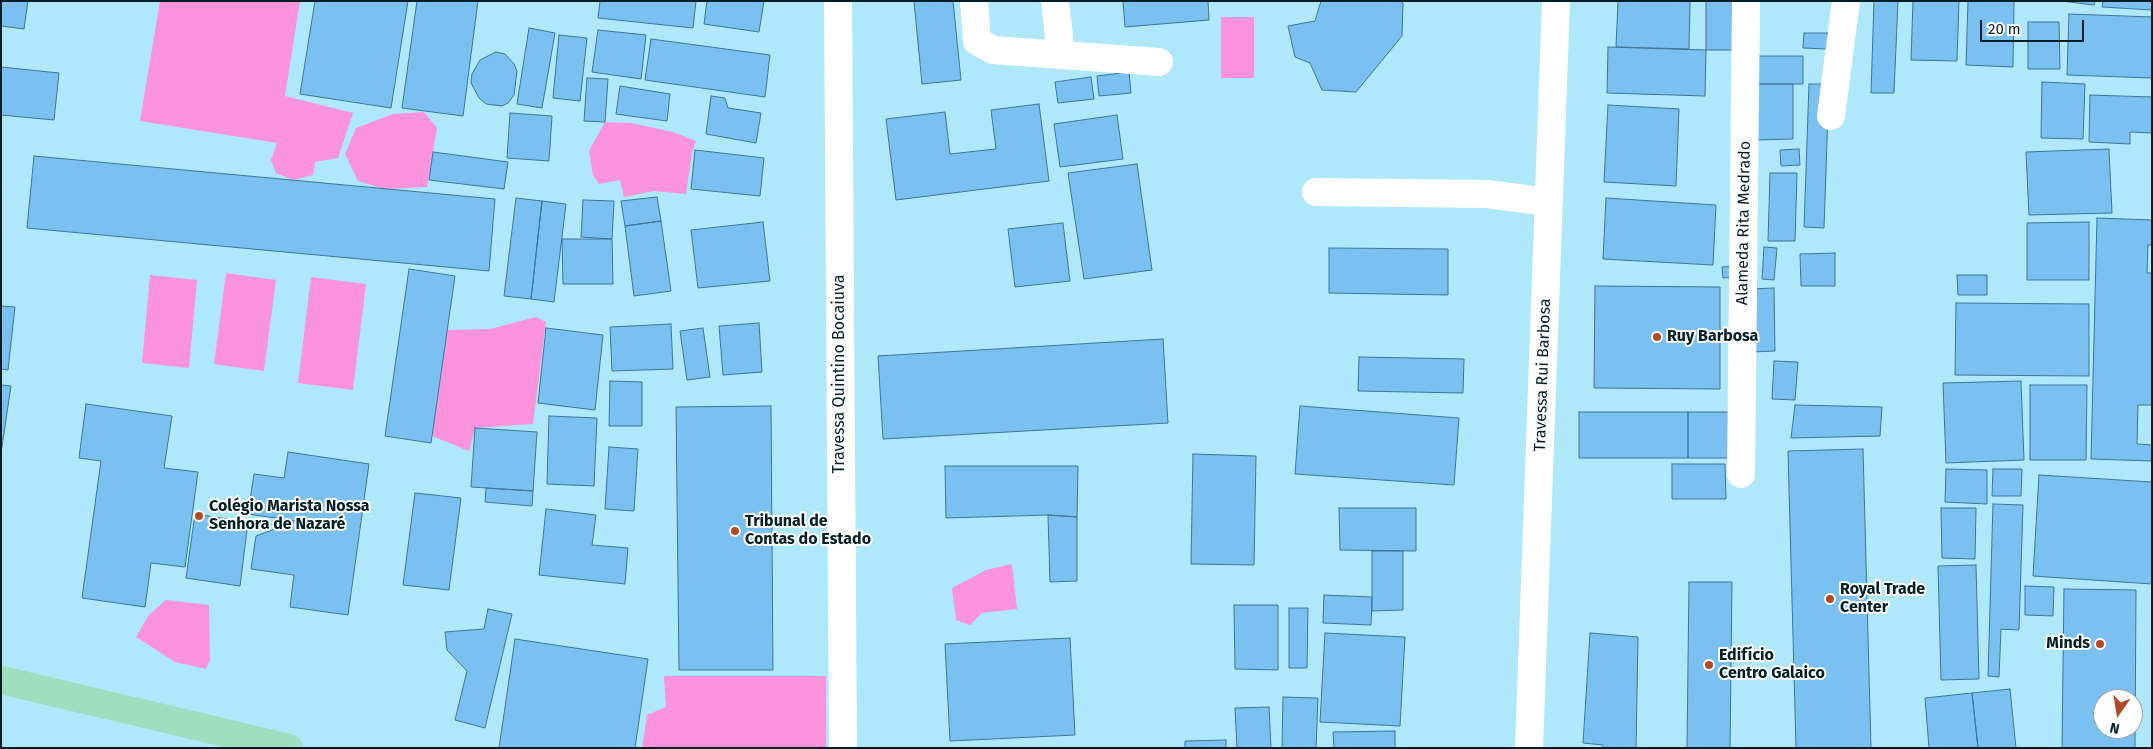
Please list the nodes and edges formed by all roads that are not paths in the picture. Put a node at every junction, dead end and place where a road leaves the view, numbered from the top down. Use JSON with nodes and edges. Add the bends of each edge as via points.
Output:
{"nodes":[{"id":1,"x":838,"y":1,"type":"edge"},
{"id":2,"x":974,"y":1,"type":"edge"},
{"id":3,"x":1055,"y":1,"type":"edge"},
{"id":4,"x":1556,"y":1,"type":"edge"},
{"id":5,"x":1746,"y":1,"type":"edge"},
{"id":6,"x":1846,"y":1,"type":"edge"},
{"id":7,"x":1061,"y":54,"type":"junction"},
{"id":8,"x":1159,"y":62,"type":"dead end"},
{"id":9,"x":1831,"y":116,"type":"dead end"},
{"id":10,"x":1316,"y":192,"type":"dead end"},
{"id":11,"x":1549,"y":202,"type":"junction"},
{"id":12,"x":1742,"y":474,"type":"dead end"},
{"id":13,"x":1,"y":680,"type":"edge"},
{"id":14,"x":289,"y":748,"type":"edge"},
{"id":15,"x":843,"y":748,"type":"edge"},
{"id":16,"x":1529,"y":748,"type":"edge"}],
"edges":[{"from":1,"to":15,"type":"street","name":"Travessa Quintino Bocaiuva"},
{"from":2,"to":7,"type":"street","via":[[977,41],[993,50]]},
{"from":3,"to":7,"type":"street"},
{"from":4,"to":11,"type":"street","name":"Travessa Rui Barbosa"},
{"from":5,"to":12,"type":"street","name":"Alameda Rita Medrado"},
{"from":6,"to":9,"type":"street"},
{"from":7,"to":8,"type":"street"},
{"from":10,"to":11,"type":"street","via":[[1487,194]]},
{"from":11,"to":16,"type":"street","name":"Travessa Rui Barbosa"},
{"from":13,"to":14,"type":"main road"}]}
